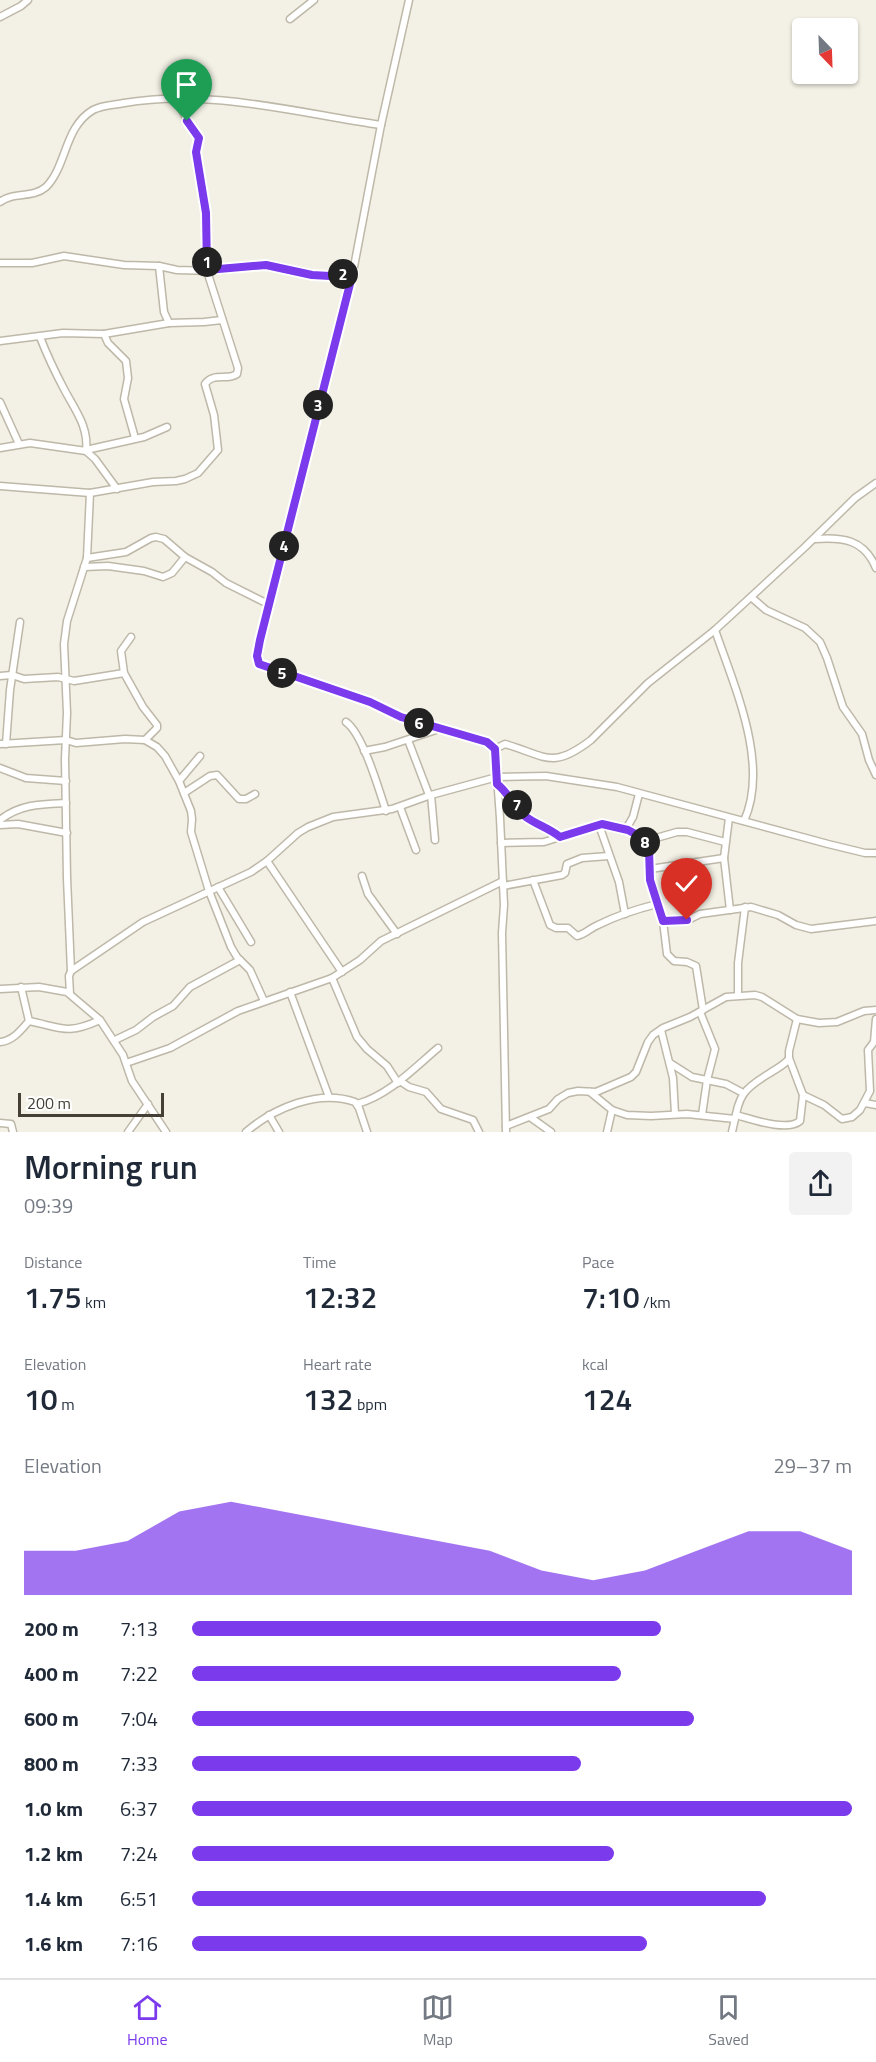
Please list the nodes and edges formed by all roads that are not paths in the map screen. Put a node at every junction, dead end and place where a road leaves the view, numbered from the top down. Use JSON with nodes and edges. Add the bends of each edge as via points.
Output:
{"nodes":[{"id":1,"x":28,"y":0,"type":"edge"},
{"id":2,"x":314,"y":0,"type":"edge"},
{"id":3,"x":409,"y":0,"type":"edge"},
{"id":4,"x":0,"y":17,"type":"edge"},
{"id":5,"x":290,"y":19,"type":"dead end"},
{"id":6,"x":174,"y":97,"type":"junction"},
{"id":7,"x":381,"y":125,"type":"junction"},
{"id":8,"x":0,"y":202,"type":"edge"},
{"id":9,"x":0,"y":263,"type":"edge"},
{"id":10,"x":159,"y":266,"type":"junction"},
{"id":11,"x":207,"y":270,"type":"junction"},
{"id":12,"x":353,"y":272,"type":"junction"},
{"id":13,"x":222,"y":320,"type":"junction"},
{"id":14,"x":169,"y":323,"type":"junction"},
{"id":15,"x":104,"y":334,"type":"junction"},
{"id":16,"x":40,"y":337,"type":"junction"},
{"id":17,"x":0,"y":341,"type":"edge"},
{"id":18,"x":0,"y":402,"type":"edge"},
{"id":19,"x":167,"y":427,"type":"dead end"},
{"id":20,"x":135,"y":438,"type":"junction"},
{"id":21,"x":19,"y":444,"type":"junction"},
{"id":22,"x":0,"y":448,"type":"edge"},
{"id":23,"x":86,"y":451,"type":"junction"},
{"id":24,"x":876,"y":483,"type":"edge"},
{"id":25,"x":0,"y":486,"type":"edge"},
{"id":26,"x":117,"y":489,"type":"junction"},
{"id":27,"x":90,"y":493,"type":"junction"},
{"id":28,"x":814,"y":539,"type":"junction"},
{"id":29,"x":185,"y":556,"type":"junction"},
{"id":30,"x":87,"y":558,"type":"junction"},
{"id":31,"x":84,"y":567,"type":"junction"},
{"id":32,"x":876,"y":568,"type":"edge"},
{"id":33,"x":751,"y":597,"type":"junction"},
{"id":34,"x":270,"y":605,"type":"junction"},
{"id":35,"x":20,"y":622,"type":"dead end"},
{"id":36,"x":715,"y":630,"type":"junction"},
{"id":37,"x":131,"y":637,"type":"dead end"},
{"id":38,"x":124,"y":673,"type":"junction"},
{"id":39,"x":12,"y":675,"type":"junction"},
{"id":40,"x":0,"y":676,"type":"edge"},
{"id":41,"x":65,"y":679,"type":"junction"},
{"id":42,"x":346,"y":722,"type":"dead end"},
{"id":43,"x":440,"y":729,"type":"junction"},
{"id":44,"x":66,"y":740,"type":"junction"},
{"id":45,"x":408,"y":740,"type":"junction"},
{"id":46,"x":145,"y":741,"type":"junction"},
{"id":47,"x":3,"y":744,"type":"edge"},
{"id":48,"x":495,"y":749,"type":"junction"},
{"id":49,"x":364,"y":751,"type":"junction"},
{"id":50,"x":200,"y":756,"type":"dead end"},
{"id":51,"x":0,"y":768,"type":"edge"},
{"id":52,"x":876,"y":775,"type":"edge"},
{"id":53,"x":497,"y":780,"type":"junction"},
{"id":54,"x":66,"y":781,"type":"junction"},
{"id":55,"x":179,"y":781,"type":"junction"},
{"id":56,"x":184,"y":793,"type":"junction"},
{"id":57,"x":255,"y":794,"type":"dead end"},
{"id":58,"x":639,"y":794,"type":"junction"},
{"id":59,"x":430,"y":795,"type":"junction"},
{"id":60,"x":66,"y":803,"type":"junction"},
{"id":61,"x":400,"y":807,"type":"junction"},
{"id":62,"x":386,"y":811,"type":"junction"},
{"id":63,"x":729,"y":818,"type":"junction"},
{"id":64,"x":0,"y":820,"type":"edge"},
{"id":65,"x":744,"y":821,"type":"junction"},
{"id":66,"x":0,"y":825,"type":"edge"},
{"id":67,"x":599,"y":825,"type":"junction"},
{"id":68,"x":627,"y":829,"type":"junction"},
{"id":69,"x":67,"y":833,"type":"junction"},
{"id":70,"x":560,"y":837,"type":"junction"},
{"id":71,"x":641,"y":837,"type":"junction"},
{"id":72,"x":435,"y":840,"type":"dead end"},
{"id":73,"x":725,"y":842,"type":"junction"},
{"id":74,"x":501,"y":843,"type":"junction"},
{"id":75,"x":416,"y":850,"type":"dead end"},
{"id":76,"x":876,"y":853,"type":"edge"},
{"id":77,"x":609,"y":856,"type":"junction"},
{"id":78,"x":724,"y":858,"type":"junction"},
{"id":79,"x":267,"y":861,"type":"junction"},
{"id":80,"x":650,"y":869,"type":"junction"},
{"id":81,"x":362,"y":876,"type":"dead end"},
{"id":82,"x":533,"y":880,"type":"junction"},
{"id":83,"x":503,"y":884,"type":"junction"},
{"id":84,"x":218,"y":887,"type":"junction"},
{"id":85,"x":209,"y":891,"type":"junction"},
{"id":86,"x":657,"y":904,"type":"junction"},
{"id":87,"x":745,"y":907,"type":"junction"},
{"id":88,"x":730,"y":910,"type":"junction"},
{"id":89,"x":625,"y":914,"type":"junction"},
{"id":90,"x":663,"y":921,"type":"junction"},
{"id":91,"x":876,"y":921,"type":"edge"},
{"id":92,"x":397,"y":934,"type":"junction"},
{"id":93,"x":251,"y":942,"type":"dead end"},
{"id":94,"x":240,"y":960,"type":"junction"},
{"id":95,"x":71,"y":971,"type":"junction"},
{"id":96,"x":342,"y":972,"type":"junction"},
{"id":97,"x":332,"y":978,"type":"junction"},
{"id":98,"x":21,"y":987,"type":"junction"},
{"id":99,"x":0,"y":989,"type":"edge"},
{"id":100,"x":290,"y":992,"type":"junction"},
{"id":101,"x":70,"y":994,"type":"junction"},
{"id":102,"x":738,"y":995,"type":"junction"},
{"id":103,"x":264,"y":1001,"type":"junction"},
{"id":104,"x":876,"y":1010,"type":"edge"},
{"id":105,"x":702,"y":1011,"type":"junction"},
{"id":106,"x":797,"y":1019,"type":"junction"},
{"id":107,"x":876,"y":1019,"type":"edge"},
{"id":108,"x":100,"y":1020,"type":"junction"},
{"id":109,"x":29,"y":1021,"type":"junction"},
{"id":110,"x":661,"y":1030,"type":"junction"},
{"id":111,"x":115,"y":1040,"type":"junction"},
{"id":112,"x":0,"y":1042,"type":"edge"},
{"id":113,"x":438,"y":1048,"type":"dead end"},
{"id":114,"x":789,"y":1059,"type":"junction"},
{"id":115,"x":669,"y":1062,"type":"junction"},
{"id":116,"x":126,"y":1063,"type":"junction"},
{"id":117,"x":707,"y":1080,"type":"junction"},
{"id":118,"x":399,"y":1082,"type":"junction"},
{"id":119,"x":590,"y":1092,"type":"junction"},
{"id":120,"x":743,"y":1093,"type":"junction"},
{"id":121,"x":802,"y":1095,"type":"junction"},
{"id":122,"x":329,"y":1097,"type":"junction"},
{"id":123,"x":865,"y":1103,"type":"junction"},
{"id":124,"x":148,"y":1104,"type":"junction"},
{"id":125,"x":357,"y":1104,"type":"junction"},
{"id":126,"x":876,"y":1105,"type":"edge"},
{"id":127,"x":612,"y":1110,"type":"junction"},
{"id":128,"x":675,"y":1114,"type":"junction"},
{"id":129,"x":269,"y":1115,"type":"junction"},
{"id":130,"x":702,"y":1115,"type":"junction"},
{"id":131,"x":530,"y":1117,"type":"junction"},
{"id":132,"x":736,"y":1117,"type":"junction"},
{"id":133,"x":0,"y":1123,"type":"edge"},
{"id":134,"x":506,"y":1129,"type":"edge"},
{"id":135,"x":13,"y":1132,"type":"edge"},
{"id":136,"x":128,"y":1132,"type":"edge"},
{"id":137,"x":166,"y":1132,"type":"edge"},
{"id":138,"x":246,"y":1132,"type":"edge"},
{"id":139,"x":279,"y":1132,"type":"edge"},
{"id":140,"x":367,"y":1132,"type":"edge"},
{"id":141,"x":479,"y":1132,"type":"edge"},
{"id":142,"x":551,"y":1132,"type":"edge"},
{"id":143,"x":607,"y":1132,"type":"edge"},
{"id":144,"x":732,"y":1132,"type":"edge"}],
"edges":[{"from":1,"to":4,"type":"street"},
{"from":2,"to":5,"type":"street"},
{"from":3,"to":7,"type":"street"},
{"from":6,"to":7,"type":"street"},
{"from":6,"to":8,"type":"street","via":[[91,111],[74,132],[47,186],[32,195],[15,195]]},
{"from":6,"to":11,"type":"street","via":[[199,138],[196,152],[206,213]]},
{"from":7,"to":12,"type":"street"},
{"from":9,"to":10,"type":"street","via":[[64,256]]},
{"from":10,"to":11,"type":"street"},
{"from":10,"to":14,"type":"street","via":[[164,312]]},
{"from":11,"to":12,"type":"street","via":[[266,265],[312,275]]},
{"from":11,"to":13,"type":"street"},
{"from":12,"to":34,"type":"street"},
{"from":13,"to":14,"type":"street"},
{"from":13,"to":26,"type":"street","via":[[238,368],[233,377],[215,377],[205,384],[218,450],[198,473],[185,479]]},
{"from":14,"to":15,"type":"street"},
{"from":15,"to":16,"type":"street"},
{"from":15,"to":20,"type":"street","via":[[126,361],[128,378],[123,399]]},
{"from":16,"to":17,"type":"street"},
{"from":16,"to":23,"type":"street","via":[[81,420]]},
{"from":18,"to":21,"type":"street"},
{"from":19,"to":20,"type":"street"},
{"from":20,"to":23,"type":"street"},
{"from":21,"to":22,"type":"street"},
{"from":21,"to":23,"type":"street"},
{"from":23,"to":26,"type":"street"},
{"from":24,"to":28,"type":"street"},
{"from":25,"to":27,"type":"street"},
{"from":26,"to":27,"type":"street"},
{"from":27,"to":30,"type":"street"},
{"from":28,"to":32,"type":"street","via":[[847,540],[867,552]]},
{"from":28,"to":33,"type":"street"},
{"from":29,"to":30,"type":"street","via":[[170,542],[156,537],[126,552]]},
{"from":29,"to":31,"type":"street","via":[[170,575],[163,577],[108,566]]},
{"from":29,"to":34,"type":"street"},
{"from":30,"to":31,"type":"street"},
{"from":31,"to":41,"type":"street","via":[[65,633]]},
{"from":33,"to":36,"type":"street"},
{"from":33,"to":52,"type":"street","via":[[766,610],[805,628],[820,642],[843,707],[862,734]]},
{"from":34,"to":43,"type":"street","via":[[257,656],[262,666]]},
{"from":35,"to":39,"type":"street"},
{"from":36,"to":48,"type":"street","via":[[662,671],[591,741],[571,754],[555,759],[505,744]]},
{"from":36,"to":65,"type":"street","via":[[751,742],[750,803]]},
{"from":37,"to":38,"type":"street","via":[[122,651]]},
{"from":38,"to":41,"type":"street"},
{"from":38,"to":46,"type":"street","via":[[157,725]]},
{"from":39,"to":40,"type":"street"},
{"from":39,"to":41,"type":"street","via":[[24,679]]},
{"from":39,"to":47,"type":"street"},
{"from":41,"to":44,"type":"street"},
{"from":42,"to":49,"type":"street","via":[[354,728]]},
{"from":43,"to":45,"type":"street"},
{"from":43,"to":48,"type":"street","via":[[487,742]]},
{"from":44,"to":46,"type":"street"},
{"from":44,"to":47,"type":"street"},
{"from":44,"to":54,"type":"street"},
{"from":45,"to":49,"type":"street"},
{"from":45,"to":59,"type":"street"},
{"from":46,"to":55,"type":"street","via":[[161,751]]},
{"from":48,"to":53,"type":"street"},
{"from":49,"to":62,"type":"street"},
{"from":50,"to":55,"type":"street"},
{"from":51,"to":54,"type":"street","via":[[26,778]]},
{"from":53,"to":58,"type":"street","via":[[516,775],[566,778]]},
{"from":53,"to":59,"type":"street"},
{"from":53,"to":70,"type":"street","via":[[527,817]]},
{"from":53,"to":74,"type":"street"},
{"from":54,"to":60,"type":"street"},
{"from":55,"to":56,"type":"street"},
{"from":56,"to":57,"type":"street","via":[[217,775],[239,799]]},
{"from":56,"to":85,"type":"street","via":[[192,817],[190,832]]},
{"from":58,"to":63,"type":"street"},
{"from":58,"to":68,"type":"street"},
{"from":59,"to":61,"type":"street"},
{"from":59,"to":72,"type":"street"},
{"from":60,"to":64,"type":"street","via":[[24,807]]},
{"from":60,"to":69,"type":"street"},
{"from":61,"to":62,"type":"street"},
{"from":61,"to":75,"type":"street"},
{"from":62,"to":79,"type":"street","via":[[321,820],[298,833]]},
{"from":63,"to":65,"type":"street"},
{"from":63,"to":73,"type":"street"},
{"from":65,"to":76,"type":"street","via":[[855,851]]},
{"from":66,"to":69,"type":"street","via":[[18,824]]},
{"from":67,"to":68,"type":"street"},
{"from":67,"to":70,"type":"street"},
{"from":67,"to":77,"type":"street"},
{"from":68,"to":71,"type":"street"},
{"from":69,"to":95,"type":"street"},
{"from":70,"to":74,"type":"street","via":[[536,843]]},
{"from":71,"to":73,"type":"street","via":[[661,838],[681,832]]},
{"from":71,"to":80,"type":"street","via":[[649,849]]},
{"from":73,"to":78,"type":"street"},
{"from":74,"to":83,"type":"street"},
{"from":77,"to":82,"type":"street","via":[[575,860],[567,864],[563,874]]},
{"from":77,"to":89,"type":"street"},
{"from":78,"to":80,"type":"street"},
{"from":78,"to":88,"type":"street"},
{"from":79,"to":84,"type":"street"},
{"from":79,"to":96,"type":"street"},
{"from":80,"to":86,"type":"street"},
{"from":81,"to":92,"type":"street","via":[[368,894]]},
{"from":82,"to":83,"type":"street"},
{"from":82,"to":89,"type":"street","via":[[550,925],[568,928],[577,936]]},
{"from":83,"to":92,"type":"street"},
{"from":83,"to":134,"type":"street"},
{"from":84,"to":85,"type":"street"},
{"from":84,"to":93,"type":"street"},
{"from":85,"to":94,"type":"street"},
{"from":85,"to":95,"type":"street","via":[[143,922]]},
{"from":86,"to":89,"type":"street"},
{"from":86,"to":90,"type":"street"},
{"from":87,"to":88,"type":"street"},
{"from":87,"to":91,"type":"street","via":[[766,910],[796,926],[812,928]]},
{"from":87,"to":102,"type":"street"},
{"from":88,"to":90,"type":"street","via":[[700,914],[686,921]]},
{"from":90,"to":105,"type":"street","via":[[670,959],[697,968]]},
{"from":92,"to":96,"type":"street","via":[[381,941]]},
{"from":94,"to":103,"type":"street","via":[[250,970]]},
{"from":94,"to":111,"type":"street","via":[[190,987],[172,1006]]},
{"from":95,"to":101,"type":"street"},
{"from":96,"to":97,"type":"street"},
{"from":97,"to":100,"type":"street"},
{"from":97,"to":118,"type":"street","via":[[357,1037]]},
{"from":98,"to":99,"type":"street"},
{"from":98,"to":101,"type":"street"},
{"from":98,"to":109,"type":"street"},
{"from":100,"to":103,"type":"street"},
{"from":100,"to":122,"type":"street"},
{"from":101,"to":108,"type":"street"},
{"from":102,"to":105,"type":"street","via":[[719,1000]]},
{"from":102,"to":106,"type":"street","via":[[762,997]]},
{"from":103,"to":116,"type":"street","via":[[170,1048]]},
{"from":104,"to":106,"type":"street","via":[[830,1023]]},
{"from":105,"to":110,"type":"street"},
{"from":105,"to":117,"type":"street","via":[[715,1049]]},
{"from":106,"to":114,"type":"street"},
{"from":107,"to":123,"type":"street","via":[[874,1042],[868,1050],[871,1086]]},
{"from":108,"to":109,"type":"street","via":[[72,1030]]},
{"from":108,"to":111,"type":"street"},
{"from":109,"to":112,"type":"street","via":[[7,1042]]},
{"from":110,"to":115,"type":"street"},
{"from":110,"to":119,"type":"street","via":[[648,1042],[631,1077]]},
{"from":111,"to":116,"type":"street"},
{"from":113,"to":118,"type":"street"},
{"from":114,"to":120,"type":"street"},
{"from":114,"to":121,"type":"street"},
{"from":115,"to":117,"type":"street","via":[[692,1077]]},
{"from":115,"to":128,"type":"street"},
{"from":116,"to":124,"type":"street","via":[[132,1081]]},
{"from":117,"to":120,"type":"street"},
{"from":117,"to":130,"type":"street"},
{"from":118,"to":125,"type":"street","via":[[372,1100]]},
{"from":118,"to":141,"type":"street","via":[[431,1095],[441,1109],[473,1120]]},
{"from":119,"to":127,"type":"street"},
{"from":119,"to":131,"type":"street","via":[[568,1093],[549,1109]]},
{"from":120,"to":132,"type":"street"},
{"from":121,"to":123,"type":"street","via":[[842,1119],[856,1114]]},
{"from":121,"to":132,"type":"street","via":[[800,1121],[794,1125]]},
{"from":122,"to":125,"type":"street"},
{"from":122,"to":129,"type":"street"},
{"from":123,"to":126,"type":"street"},
{"from":124,"to":136,"type":"street"},
{"from":124,"to":137,"type":"street"},
{"from":125,"to":140,"type":"street"},
{"from":127,"to":128,"type":"street","via":[[640,1116]]},
{"from":127,"to":143,"type":"street"},
{"from":128,"to":130,"type":"street"},
{"from":129,"to":138,"type":"street"},
{"from":129,"to":139,"type":"street"},
{"from":130,"to":132,"type":"street"},
{"from":131,"to":134,"type":"street"},
{"from":131,"to":142,"type":"street"},
{"from":132,"to":144,"type":"street"},
{"from":133,"to":135,"type":"street","via":[[11,1124]]}]}
